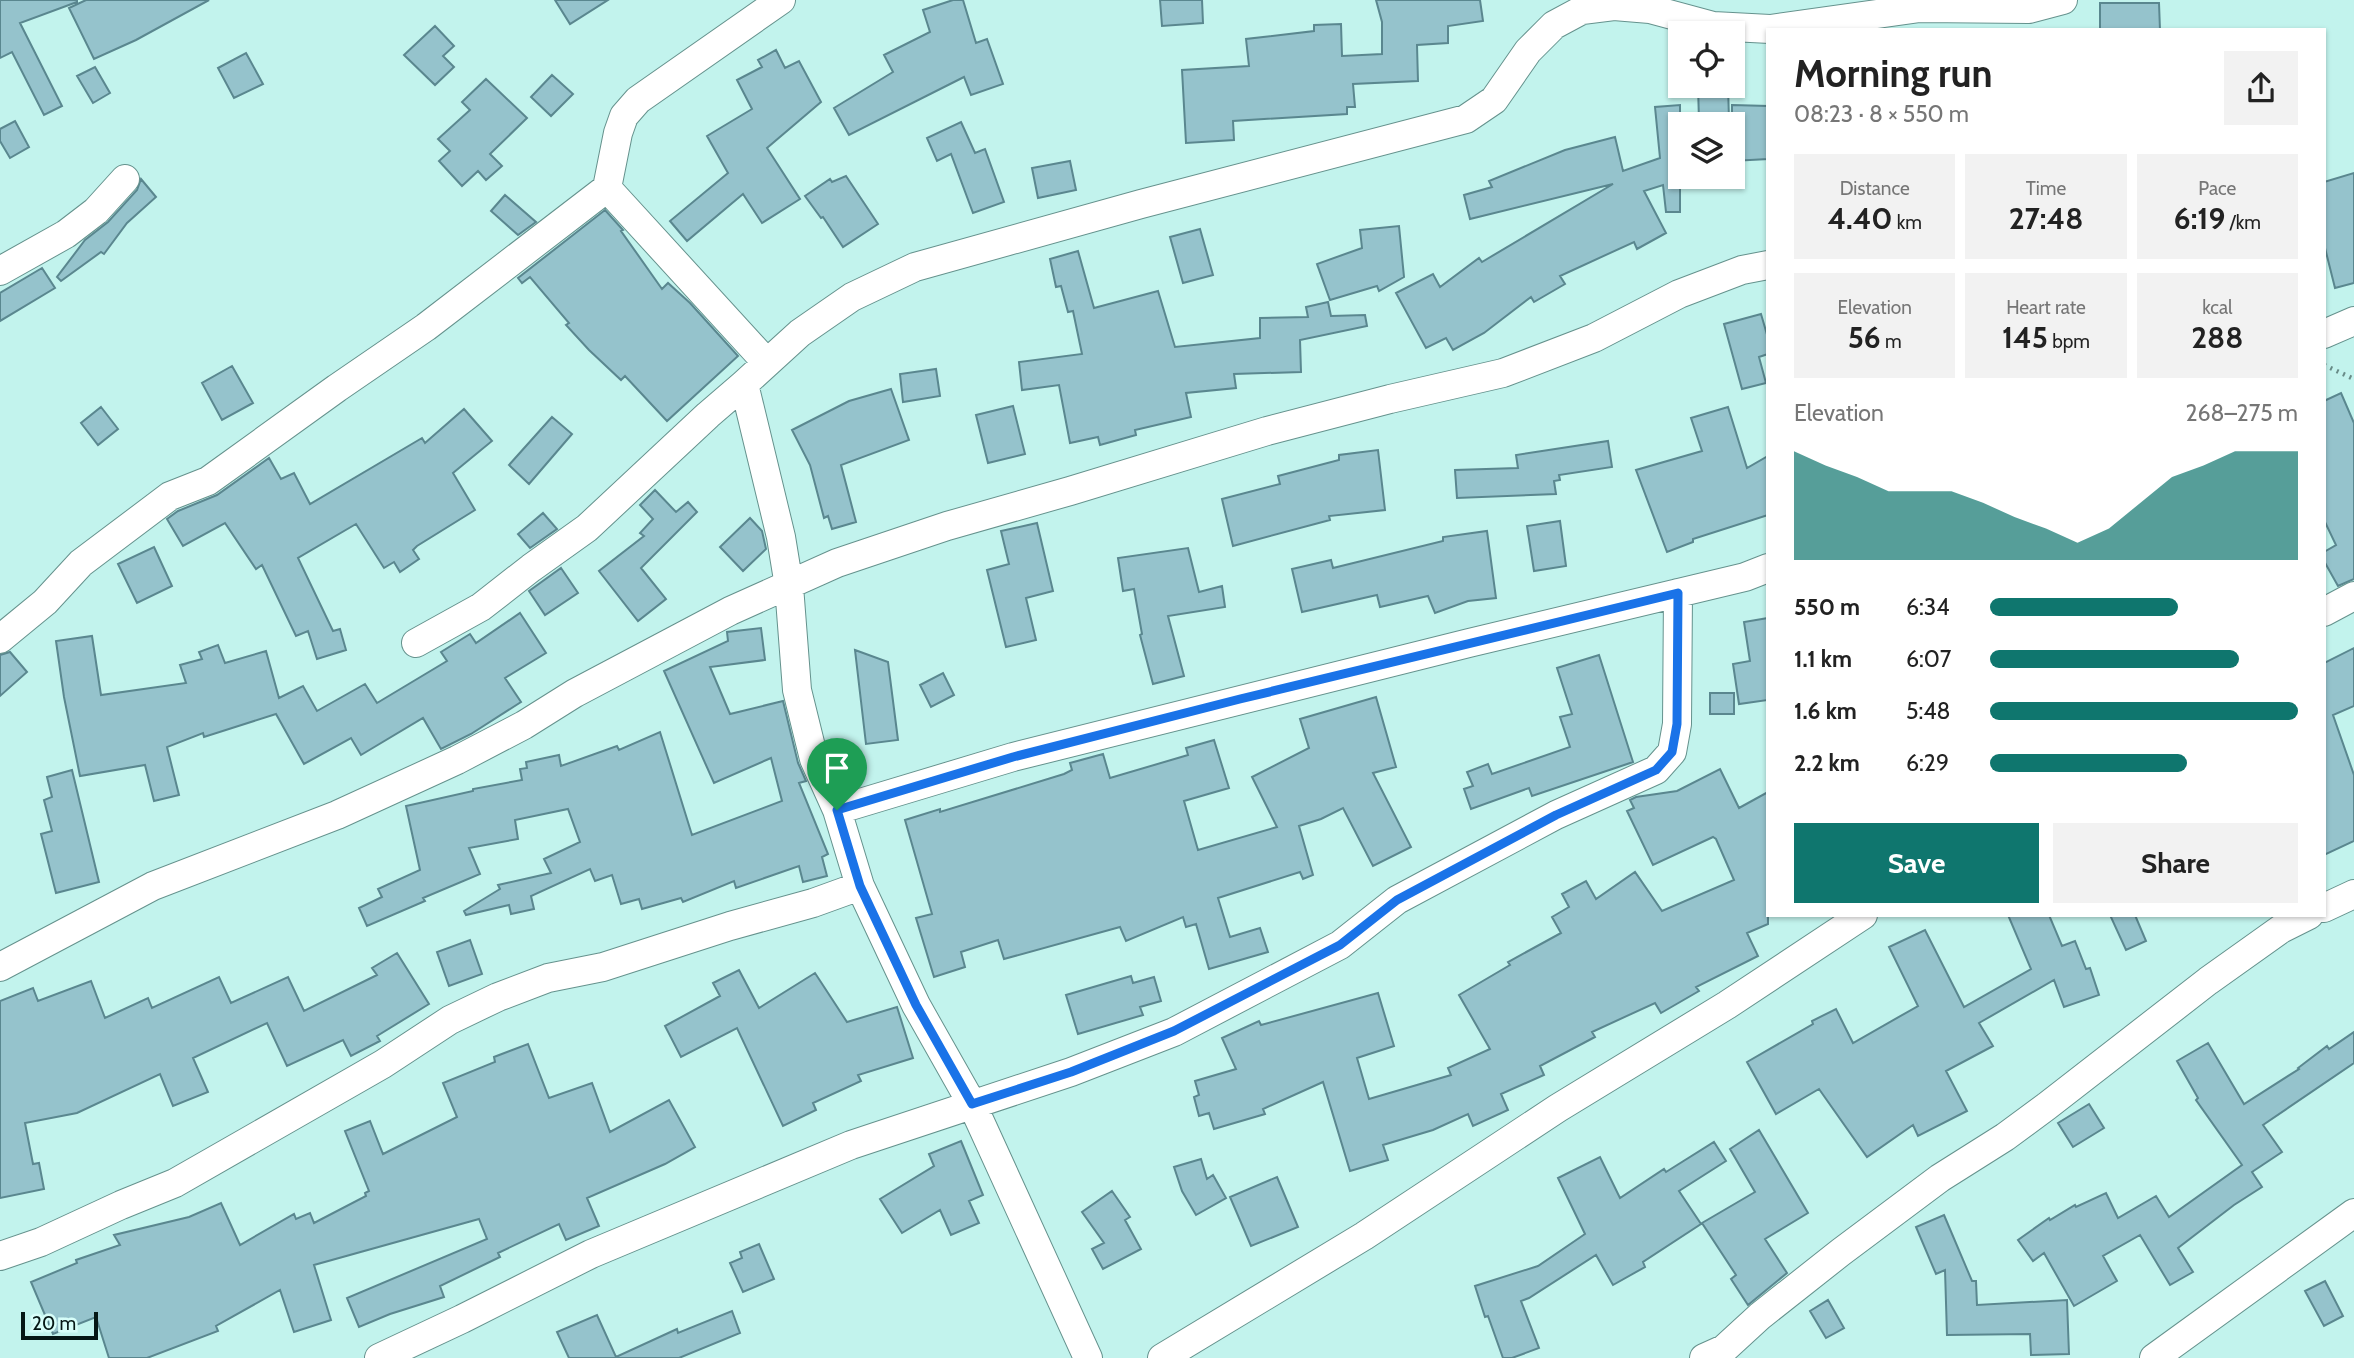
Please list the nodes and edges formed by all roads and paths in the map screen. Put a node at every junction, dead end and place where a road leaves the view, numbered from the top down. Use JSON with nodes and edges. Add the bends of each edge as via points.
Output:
{"nodes":[{"id":1,"x":780,"y":0,"type":"edge"},
{"id":2,"x":2063,"y":0,"type":"edge"},
{"id":3,"x":1582,"y":5,"type":"edge"},
{"id":4,"x":1777,"y":28,"type":"edge"},
{"id":5,"x":1766,"y":29,"type":"edge"},
{"id":6,"x":125,"y":179,"type":"dead end"},
{"id":7,"x":607,"y":188,"type":"junction"},
{"id":8,"x":1766,"y":265,"type":"edge"},
{"id":9,"x":0,"y":271,"type":"edge"},
{"id":10,"x":2354,"y":321,"type":"edge"},
{"id":11,"x":2326,"y":333,"type":"edge"},
{"id":12,"x":767,"y":363,"type":"junction"},
{"id":13,"x":2326,"y":366,"type":"edge"},
{"id":14,"x":2354,"y":379,"type":"edge"},
{"id":15,"x":744,"y":384,"type":"junction"},
{"id":16,"x":1766,"y":569,"type":"edge"},
{"id":17,"x":789,"y":586,"type":"junction"},
{"id":18,"x":1678,"y":593,"type":"junction"},
{"id":19,"x":2354,"y":596,"type":"edge"},
{"id":20,"x":2326,"y":611,"type":"edge"},
{"id":21,"x":0,"y":639,"type":"edge"},
{"id":22,"x":416,"y":643,"type":"dead end"},
{"id":23,"x":837,"y":810,"type":"junction"},
{"id":24,"x":860,"y":886,"type":"junction"},
{"id":25,"x":2354,"y":894,"type":"edge"},
{"id":26,"x":2326,"y":907,"type":"edge"},
{"id":27,"x":1860,"y":917,"type":"edge"},
{"id":28,"x":2305,"y":917,"type":"edge"},
{"id":29,"x":0,"y":967,"type":"edge"},
{"id":30,"x":972,"y":1104,"type":"junction"},
{"id":31,"x":2354,"y":1213,"type":"edge"},
{"id":32,"x":0,"y":1256,"type":"edge"},
{"id":33,"x":379,"y":1358,"type":"edge"},
{"id":34,"x":1088,"y":1358,"type":"edge"},
{"id":35,"x":1163,"y":1358,"type":"edge"},
{"id":36,"x":1704,"y":1358,"type":"edge"},
{"id":37,"x":2154,"y":1358,"type":"edge"}],
"edges":[{"from":1,"to":7,"type":"street","via":[[638,100],[624,116],[618,133]]},
{"from":2,"to":4,"type":"street","via":[[2029,9],[1920,8]]},
{"from":3,"to":5,"type":"street","via":[[1650,9],[1713,26]]},
{"from":3,"to":12,"type":"street","via":[[1528,51],[1494,100],[1466,119],[915,267],[852,297]]},
{"from":6,"to":9,"type":"street","via":[[96,211],[66,234]]},
{"from":7,"to":12,"type":"street"},
{"from":7,"to":21,"type":"street","via":[[426,327],[208,481],[170,496],[81,563],[45,602]]},
{"from":8,"to":17,"type":"street","via":[[1679,294],[1594,338],[1503,373],[1267,431],[947,526],[837,563]]},
{"from":10,"to":11,"type":"street"},
{"from":12,"to":15,"type":"street"},
{"from":13,"to":14,"type":"path"},
{"from":15,"to":17,"type":"street"},
{"from":15,"to":22,"type":"street","via":[[587,528],[481,607]]},
{"from":16,"to":18,"type":"street"},
{"from":17,"to":23,"type":"street","via":[[797,690],[814,759]]},
{"from":17,"to":29,"type":"street","via":[[730,611],[457,760],[337,815],[153,886]]},
{"from":18,"to":23,"type":"street","via":[[1013,757]]},
{"from":18,"to":30,"type":"street","via":[[1677,724],[1672,752],[1656,770],[1556,815],[1397,900],[1340,945],[1174,1031],[1071,1072]]},
{"from":19,"to":20,"type":"street"},
{"from":23,"to":24,"type":"street"},
{"from":24,"to":30,"type":"street","via":[[916,1005]]},
{"from":24,"to":32,"type":"street","via":[[603,967],[548,978],[498,997],[450,1020],[383,1064],[175,1183]]},
{"from":25,"to":26,"type":"street"},
{"from":27,"to":35,"type":"street","via":[[1364,1237]]},
{"from":28,"to":36,"type":"street","via":[[2207,981],[2047,1106],[1868,1231],[1724,1349]]},
{"from":30,"to":33,"type":"street","via":[[851,1145],[591,1254]]},
{"from":30,"to":34,"type":"street"},
{"from":31,"to":37,"type":"street"}]}
